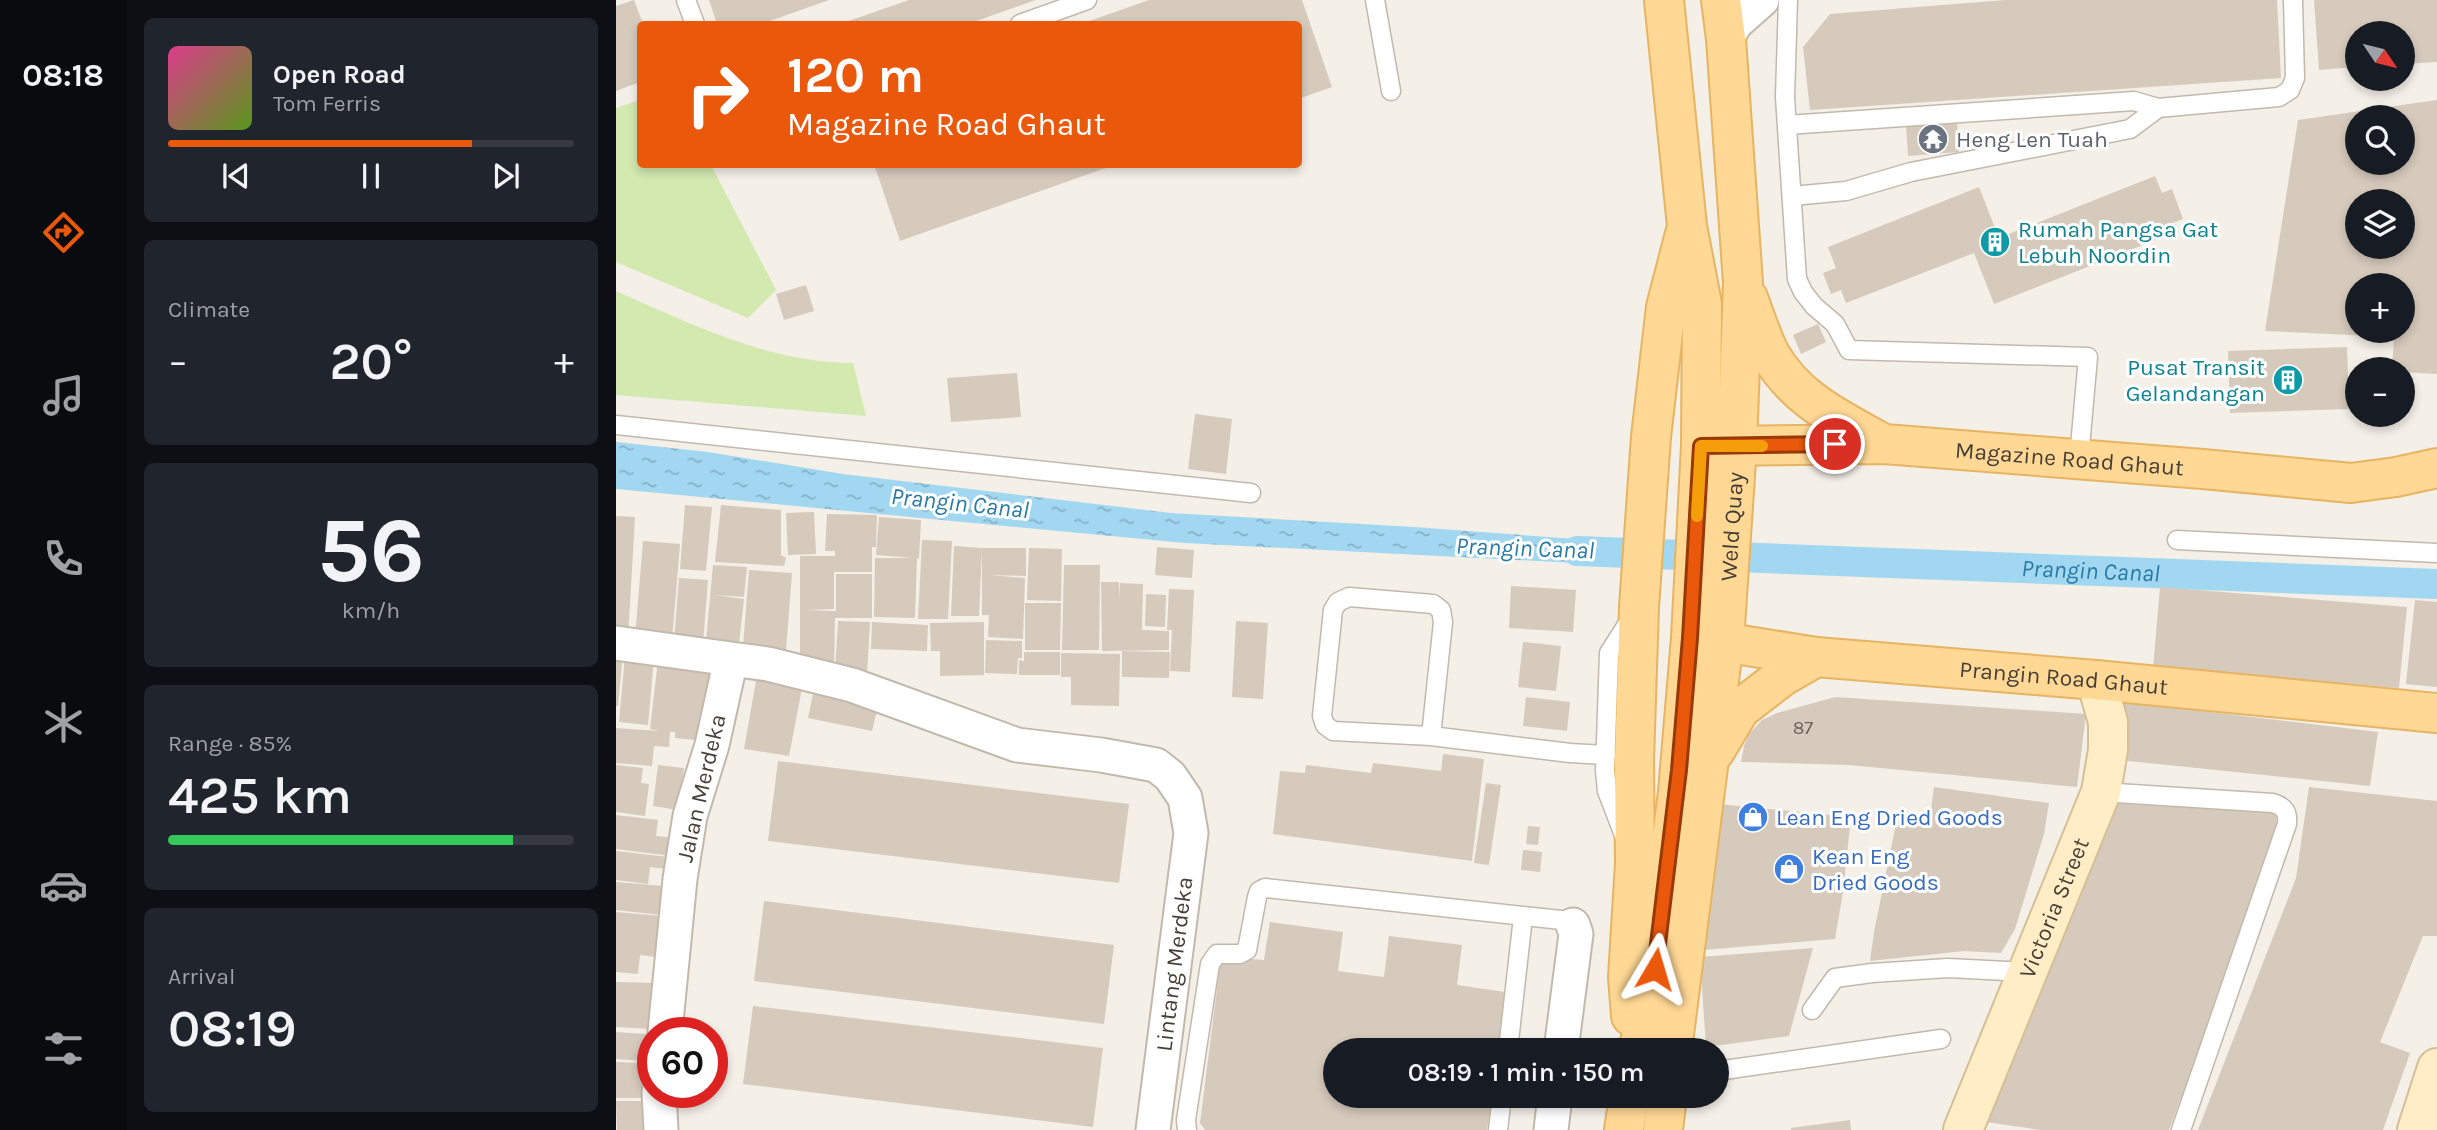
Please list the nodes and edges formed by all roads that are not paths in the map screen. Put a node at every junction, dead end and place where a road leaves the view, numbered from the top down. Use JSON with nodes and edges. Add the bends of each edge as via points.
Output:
{"nodes":[{"id":1,"x":686,"y":0,"type":"edge"},
{"id":2,"x":1087,"y":0,"type":"edge"},
{"id":3,"x":1375,"y":0,"type":"edge"},
{"id":4,"x":1664,"y":0,"type":"edge"},
{"id":5,"x":1721,"y":0,"type":"edge"},
{"id":6,"x":1762,"y":0,"type":"edge"},
{"id":7,"x":1788,"y":0,"type":"edge"},
{"id":8,"x":2293,"y":0,"type":"edge"},
{"id":9,"x":694,"y":21,"type":"edge"},
{"id":10,"x":1028,"y":21,"type":"edge"},
{"id":11,"x":1726,"y":39,"type":"junction"},
{"id":12,"x":1391,"y":91,"type":"dead end"},
{"id":13,"x":2158,"y":108,"type":"junction"},
{"id":14,"x":1787,"y":125,"type":"junction"},
{"id":15,"x":1792,"y":196,"type":"junction"},
{"id":16,"x":1687,"y":226,"type":"junction"},
{"id":17,"x":1742,"y":283,"type":"junction"},
{"id":18,"x":616,"y":425,"type":"edge"},
{"id":19,"x":1884,"y":444,"type":"junction"},
{"id":20,"x":1719,"y":446,"type":"junction"},
{"id":21,"x":2079,"y":458,"type":"junction"},
{"id":22,"x":2437,"y":468,"type":"edge"},
{"id":23,"x":1251,"y":494,"type":"dead end"},
{"id":24,"x":2177,"y":540,"type":"dead end"},
{"id":25,"x":2437,"y":553,"type":"edge"},
{"id":26,"x":1639,"y":604,"type":"junction"},
{"id":27,"x":1708,"y":620,"type":"junction"},
{"id":28,"x":616,"y":643,"type":"edge"},
{"id":29,"x":1816,"y":657,"type":"junction"},
{"id":30,"x":731,"y":659,"type":"junction"},
{"id":31,"x":2096,"y":680,"type":"junction"},
{"id":32,"x":2437,"y":713,"type":"edge"},
{"id":33,"x":1431,"y":736,"type":"junction"},
{"id":34,"x":1606,"y":755,"type":"junction"},
{"id":35,"x":1708,"y":765,"type":"junction"},
{"id":36,"x":2101,"y":792,"type":"junction"},
{"id":37,"x":1635,"y":864,"type":"junction"},
{"id":38,"x":1523,"y":917,"type":"junction"},
{"id":39,"x":1573,"y":925,"type":"joint"},
{"id":40,"x":2026,"y":972,"type":"junction"},
{"id":41,"x":1812,"y":1010,"type":"dead end"},
{"id":42,"x":666,"y":1017,"type":"edge"},
{"id":43,"x":1509,"y":1038,"type":"edge"},
{"id":44,"x":1563,"y":1038,"type":"edge"},
{"id":45,"x":1635,"y":1038,"type":"edge"},
{"id":46,"x":1639,"y":1038,"type":"edge"},
{"id":47,"x":1674,"y":1038,"type":"edge"},
{"id":48,"x":1941,"y":1039,"type":"dead end"},
{"id":49,"x":2437,"y":1068,"type":"edge"},
{"id":50,"x":1729,"y":1069,"type":"edge"},
{"id":51,"x":659,"y":1108,"type":"edge"},
{"id":52,"x":1501,"y":1108,"type":"edge"},
{"id":53,"x":1554,"y":1108,"type":"edge"},
{"id":54,"x":1627,"y":1108,"type":"edge"},
{"id":55,"x":1666,"y":1108,"type":"edge"},
{"id":56,"x":660,"y":1130,"type":"edge"},
{"id":57,"x":1153,"y":1130,"type":"edge"},
{"id":58,"x":1187,"y":1130,"type":"edge"},
{"id":59,"x":1498,"y":1130,"type":"edge"},
{"id":60,"x":1551,"y":1130,"type":"edge"},
{"id":61,"x":1624,"y":1130,"type":"edge"},
{"id":62,"x":1663,"y":1130,"type":"edge"},
{"id":63,"x":1963,"y":1130,"type":"edge"},
{"id":64,"x":2180,"y":1130,"type":"edge"},
{"id":65,"x":2417,"y":1130,"type":"edge"}],
"edges":[{"from":1,"to":9,"type":"lane"},
{"from":2,"to":10,"type":"lane"},
{"from":3,"to":12,"type":"lane"},
{"from":4,"to":16,"type":"main road","name":"Weld Quay"},
{"from":5,"to":11,"type":"main road","name":"Weld Quay"},
{"from":6,"to":11,"type":"street","via":[[1736,23]]},
{"from":7,"to":14,"type":"lane"},
{"from":8,"to":13,"type":"lane","via":[[2295,78],[2290,90],[2279,97]]},
{"from":11,"to":17,"type":"main road","name":"Weld Quay"},
{"from":13,"to":14,"type":"lane","via":[[2134,101]]},
{"from":13,"to":15,"type":"lane","via":[[2130,129],[1911,172],[1846,191]]},
{"from":14,"to":15,"type":"lane"},
{"from":15,"to":21,"type":"lane","via":[[1797,279],[1814,306],[1835,324],[1849,350],[2088,357]]},
{"from":16,"to":20,"type":"main road","name":"Weld Quay","via":[[1702,304]]},
{"from":16,"to":26,"type":"main road","name":"Weld Quay","via":[[1666,307]]},
{"from":17,"to":19,"type":"main road","via":[[1769,352],[1784,376],[1807,400]]},
{"from":17,"to":20,"type":"main road","name":"Weld Quay"},
{"from":18,"to":23,"type":"lane"},
{"from":19,"to":20,"type":"main road","name":"Magazine Road Ghaut"},
{"from":19,"to":21,"type":"main road","name":"Magazine Road Ghaut"},
{"from":20,"to":27,"type":"main road","name":"Weld Quay"},
{"from":21,"to":22,"type":"main road","name":"Magazine Road Ghaut","via":[[2351,484]]},
{"from":24,"to":25,"type":"lane"},
{"from":26,"to":34,"type":"lane","via":[[1609,653]]},
{"from":26,"to":37,"type":"main road","name":"Weld Quay"},
{"from":27,"to":29,"type":"main road","name":"Prangin Road Ghaut"},
{"from":27,"to":35,"type":"main road","name":"Weld Quay"},
{"from":27,"to":46,"type":"main road","name":"Weld Quay","via":[[1678,792],[1652,994]]},
{"from":28,"to":30,"type":"street"},
{"from":29,"to":31,"type":"main road","name":"Prangin Road Ghaut"},
{"from":29,"to":35,"type":"main road","via":[[1740,709]]},
{"from":30,"to":42,"type":"street","name":"Jalan Merdeka","via":[[690,817]]},
{"from":30,"to":57,"type":"street","name":"Lintang Merdeka","via":[[852,685],[1017,745],[1156,765],[1170,776],[1185,798],[1191,833]]},
{"from":31,"to":32,"type":"main road","name":"Prangin Road Ghaut"},
{"from":31,"to":36,"type":"street","name":"Victoria Street","via":[[2108,722]]},
{"from":33,"to":33,"type":"lane","via":[[1441,610],[1433,604],[1349,597],[1338,602],[1332,610],[1322,716],[1325,725],[1333,731]]},
{"from":33,"to":34,"type":"lane"},
{"from":34,"to":37,"type":"lane","via":[[1607,791]]},
{"from":35,"to":47,"type":"main road","name":"Weld Quay"},
{"from":36,"to":40,"type":"street","name":"Victoria Street"},
{"from":36,"to":64,"type":"lane","via":[[2273,803],[2283,806],[2288,815]]},
{"from":37,"to":45,"type":"main road","name":"Weld Quay","via":[[1628,977]]},
{"from":38,"to":39,"type":"lane"},
{"from":38,"to":43,"type":"lane"},
{"from":38,"to":58,"type":"lane","via":[[1265,888],[1259,891],[1247,950],[1217,954],[1210,964]]},
{"from":39,"to":44,"type":"street","via":[[1576,934]]},
{"from":40,"to":41,"type":"lane","via":[[1948,968],[1835,978]]},
{"from":40,"to":63,"type":"street","name":"Victoria Street"},
{"from":48,"to":50,"type":"lane"},
{"from":49,"to":65,"type":"street"},
{"from":51,"to":56,"type":"street"},
{"from":52,"to":59,"type":"lane"},
{"from":53,"to":60,"type":"street"},
{"from":54,"to":61,"type":"main road"},
{"from":55,"to":62,"type":"main road"}]}
